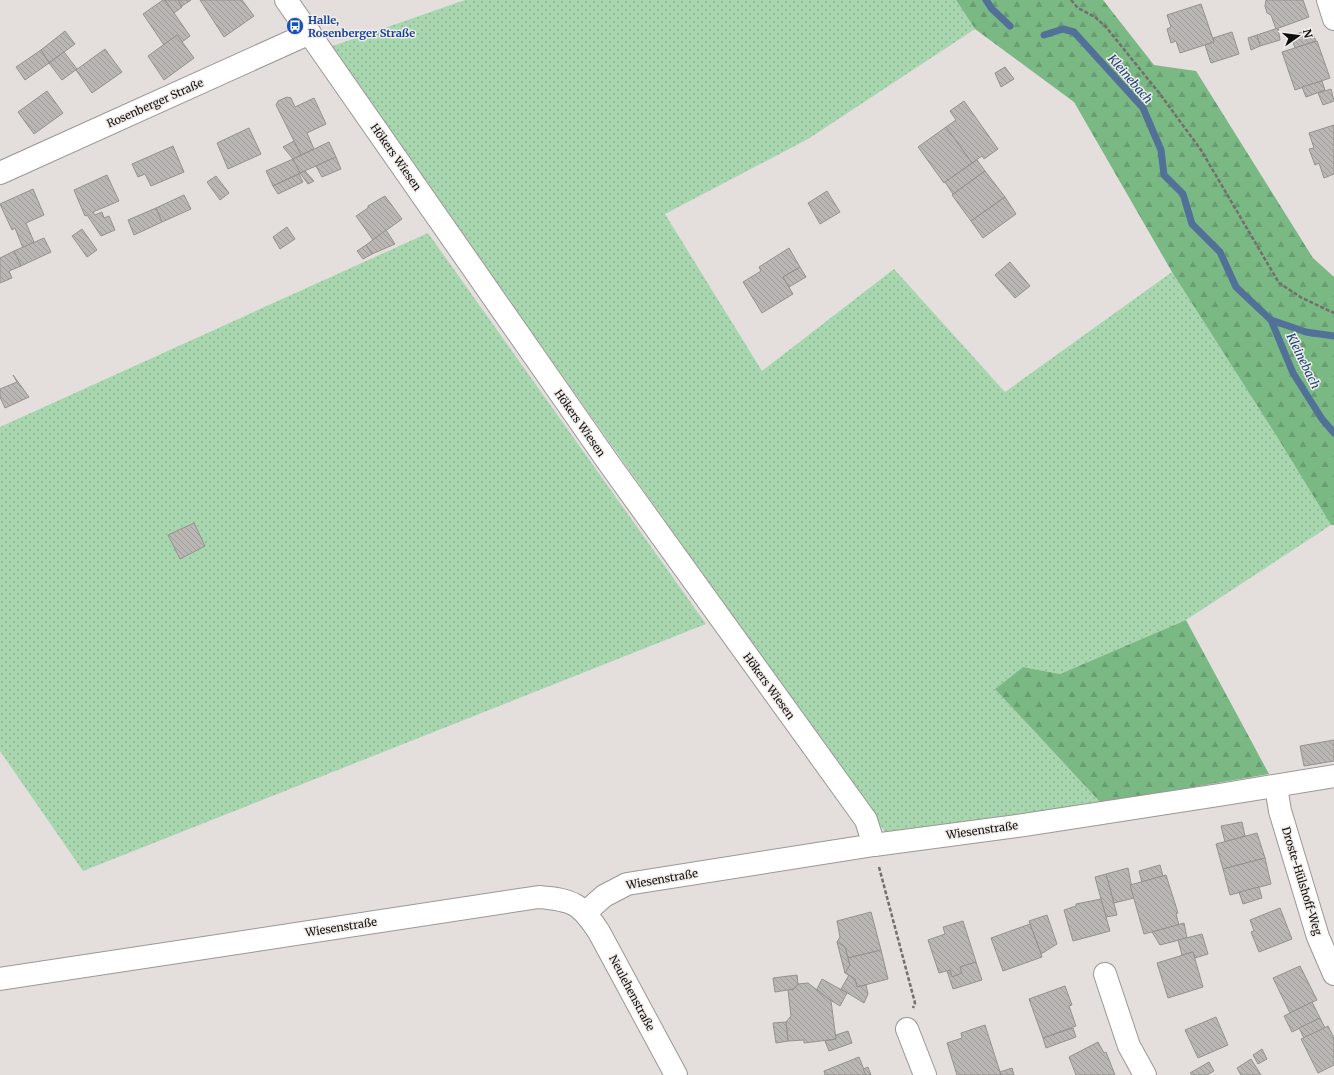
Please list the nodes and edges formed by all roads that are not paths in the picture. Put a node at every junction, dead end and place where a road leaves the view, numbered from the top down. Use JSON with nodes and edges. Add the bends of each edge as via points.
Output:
{"nodes":[{"id":1,"x":286,"y":0,"type":"edge"},
{"id":2,"x":1328,"y":0,"type":"edge"},
{"id":3,"x":1334,"y":19,"type":"edge"},
{"id":4,"x":310,"y":33,"type":"junction"},
{"id":5,"x":0,"y":173,"type":"edge"},
{"id":6,"x":1334,"y":776,"type":"edge"},
{"id":7,"x":1276,"y":786,"type":"junction"},
{"id":8,"x":874,"y":845,"type":"junction"},
{"id":9,"x":586,"y":912,"type":"junction"},
{"id":10,"x":1105,"y":974,"type":"dead end"},
{"id":11,"x":1334,"y":974,"type":"edge"},
{"id":12,"x":0,"y":978,"type":"edge"},
{"id":13,"x":907,"y":1029,"type":"road end"},
{"id":14,"x":676,"y":1075,"type":"edge"},
{"id":15,"x":924,"y":1075,"type":"edge"},
{"id":16,"x":1146,"y":1075,"type":"edge"}],
"edges":[{"from":1,"to":4,"type":"street","name":"Hökers Wiesen"},
{"from":2,"to":3,"type":"street"},
{"from":4,"to":5,"type":"street","name":"Rosenberger Straße"},
{"from":4,"to":8,"type":"street","name":"Hökers Wiesen","via":[[608,462],[866,820]]},
{"from":6,"to":7,"type":"street","name":"Wiesenstraße"},
{"from":7,"to":8,"type":"street","name":"Wiesenstraße"},
{"from":7,"to":11,"type":"street","name":"Droste-Hülshoff-Weg","via":[[1280,811],[1318,937]]},
{"from":8,"to":9,"type":"street","name":"Wiesenstraße","via":[[627,884],[604,896]]},
{"from":9,"to":12,"type":"street","name":"Wiesenstraße","via":[[564,900],[539,898]]},
{"from":9,"to":14,"type":"street","name":"Neulehenstraße"},
{"from":10,"to":16,"type":"street","via":[[1129,1046]]},
{"from":13,"to":15,"type":"street"}]}
